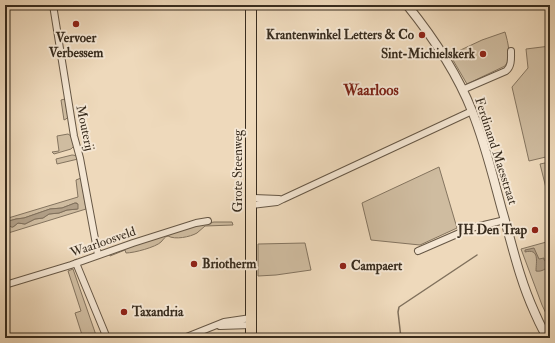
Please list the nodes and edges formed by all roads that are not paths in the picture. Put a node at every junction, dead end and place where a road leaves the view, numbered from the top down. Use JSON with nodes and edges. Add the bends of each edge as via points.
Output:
{"nodes":[{"id":1,"x":53,"y":5,"type":"edge"},
{"id":2,"x":251,"y":5,"type":"edge"},
{"id":3,"x":407,"y":5,"type":"edge"},
{"id":4,"x":511,"y":51,"type":"dead end"},
{"id":5,"x":462,"y":90,"type":"junction"},
{"id":6,"x":472,"y":111,"type":"junction"},
{"id":7,"x":251,"y":201,"type":"junction"},
{"id":8,"x":208,"y":220,"type":"dead end"},
{"id":9,"x":505,"y":220,"type":"junction"},
{"id":10,"x":418,"y":251,"type":"dead end"},
{"id":11,"x":98,"y":255,"type":"junction"},
{"id":12,"x":76,"y":263,"type":"junction"},
{"id":13,"x":5,"y":284,"type":"edge"},
{"id":14,"x":251,"y":322,"type":"junction"},
{"id":15,"x":544,"y":337,"type":"edge"},
{"id":16,"x":107,"y":338,"type":"edge"},
{"id":17,"x":184,"y":338,"type":"edge"},
{"id":18,"x":251,"y":338,"type":"edge"}],
"edges":[{"from":1,"to":11,"type":"street","name":"Mouterij","via":[[74,136]]},
{"from":2,"to":7,"type":"main road","name":"Grote Steenweg"},
{"from":3,"to":5,"type":"street","name":"Ferdinand Maesstraat","via":[[434,41]]},
{"from":4,"to":5,"type":"street","name":"Ferdinand Maesstraat","via":[[510,64],[506,71]]},
{"from":5,"to":6,"type":"street","name":"Ferdinand Maesstraat"},
{"from":6,"to":7,"type":"street","via":[[277,202]]},
{"from":6,"to":9,"type":"street","name":"Ferdinand Maesstraat"},
{"from":7,"to":14,"type":"main road","name":"Grote Steenweg"},
{"from":8,"to":11,"type":"street","name":"Waarloosveld"},
{"from":9,"to":10,"type":"street","name":"Ferdinand Maesstraat","via":[[471,228]]},
{"from":9,"to":15,"type":"street","name":"Ferdinand Maesstraat","via":[[523,284]]},
{"from":11,"to":12,"type":"street","name":"Waarloosveld"},
{"from":12,"to":13,"type":"street","name":"Waarloosveld"},
{"from":12,"to":16,"type":"street"},
{"from":14,"to":17,"type":"street","via":[[224,322]]},
{"from":14,"to":18,"type":"main road","name":"Grote Steenweg"}]}
